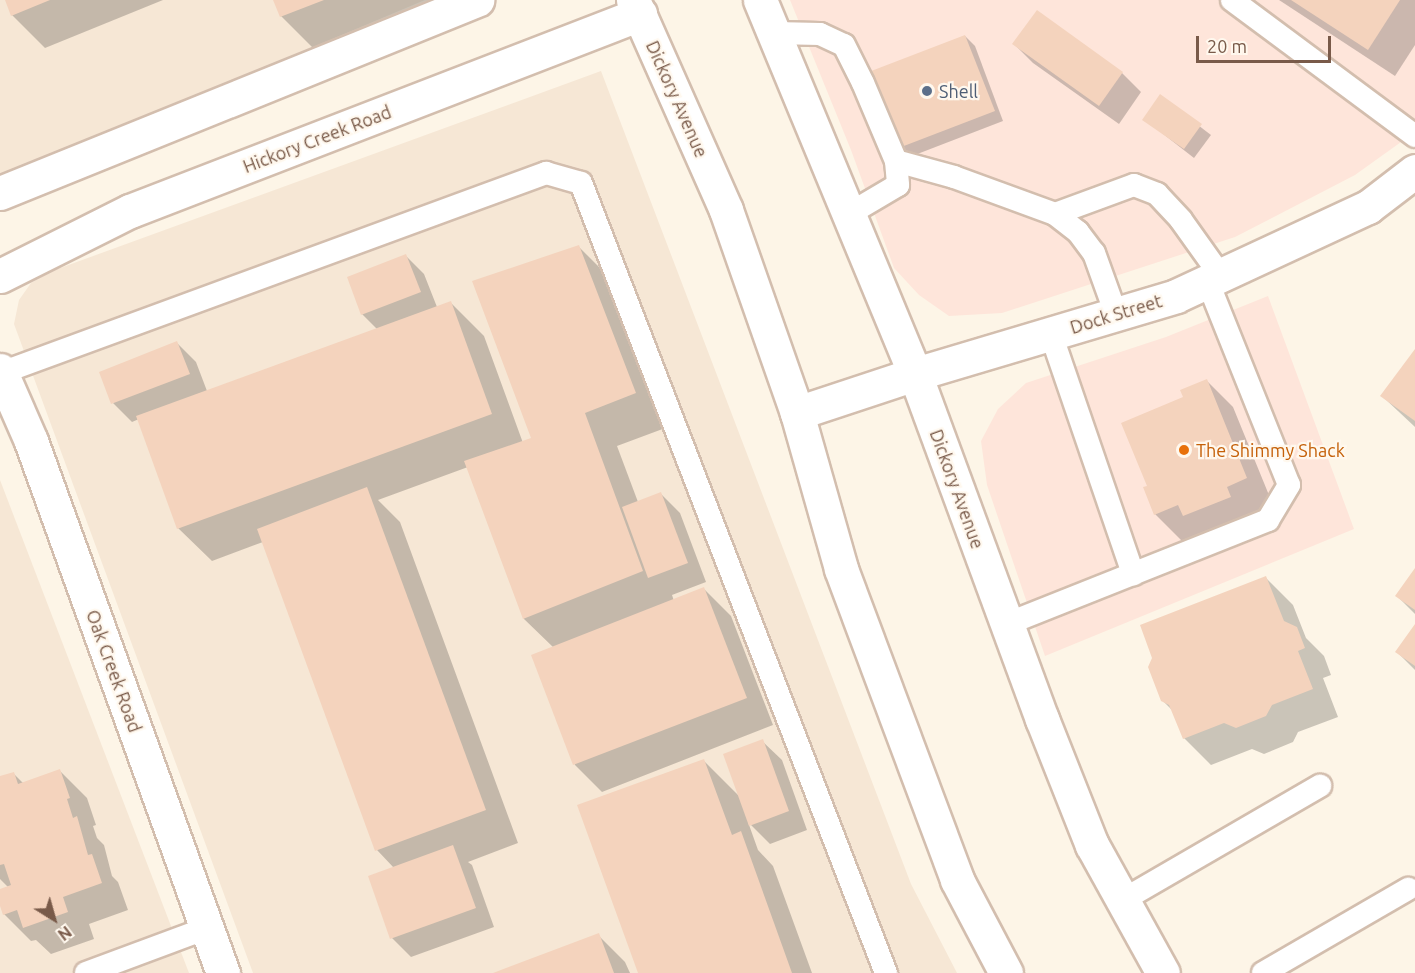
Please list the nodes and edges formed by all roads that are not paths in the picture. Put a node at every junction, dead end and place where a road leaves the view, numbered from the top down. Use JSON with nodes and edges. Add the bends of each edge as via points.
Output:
{"nodes":[{"id":1,"x":477,"y":0,"type":"edge"},
{"id":2,"x":760,"y":0,"type":"edge"},
{"id":3,"x":1232,"y":0,"type":"edge"},
{"id":4,"x":637,"y":7,"type":"edge"},
{"id":5,"x":774,"y":33,"type":"junction"},
{"id":6,"x":1415,"y":136,"type":"edge"},
{"id":7,"x":896,"y":161,"type":"junction"},
{"id":8,"x":1415,"y":171,"type":"edge"},
{"id":9,"x":0,"y":193,"type":"edge"},
{"id":10,"x":849,"y":214,"type":"junction"},
{"id":11,"x":1055,"y":214,"type":"junction"},
{"id":12,"x":0,"y":276,"type":"edge"},
{"id":13,"x":1214,"y":279,"type":"junction"},
{"id":14,"x":1116,"y":314,"type":"junction"},
{"id":15,"x":1051,"y":334,"type":"junction"},
{"id":16,"x":1,"y":372,"type":"edge"},
{"id":17,"x":915,"y":374,"type":"junction"},
{"id":18,"x":797,"y":413,"type":"junction"},
{"id":19,"x":1133,"y":574,"type":"junction"},
{"id":20,"x":1007,"y":624,"type":"junction"},
{"id":21,"x":1320,"y":786,"type":"dead end"},
{"id":22,"x":1408,"y":889,"type":"dead end"},
{"id":23,"x":1123,"y":900,"type":"junction"},
{"id":24,"x":207,"y":928,"type":"junction"},
{"id":25,"x":86,"y":973,"type":"edge"},
{"id":26,"x":223,"y":973,"type":"edge"},
{"id":27,"x":886,"y":973,"type":"edge"},
{"id":28,"x":1006,"y":973,"type":"edge"},
{"id":29,"x":1163,"y":973,"type":"edge"},
{"id":30,"x":1263,"y":973,"type":"edge"}],
"edges":[{"from":1,"to":9,"type":"main road"},
{"from":2,"to":5,"type":"main road","name":"Dickory Avenue"},
{"from":3,"to":6,"type":"lane"},
{"from":4,"to":12,"type":"main road","name":"Hickory Creek Road","via":[[130,211]]},
{"from":4,"to":18,"type":"main road","name":"Dickory Avenue","via":[[726,210]]},
{"from":5,"to":7,"type":"lane","via":[[820,34],[844,45]]},
{"from":5,"to":10,"type":"main road","name":"Dickory Avenue"},
{"from":7,"to":10,"type":"lane","via":[[898,184]]},
{"from":7,"to":11,"type":"lane","via":[[954,177]]},
{"from":8,"to":13,"type":"main road","name":"Dock Street","via":[[1368,207]]},
{"from":10,"to":17,"type":"main road","name":"Dickory Avenue"},
{"from":11,"to":13,"type":"lane","via":[[1134,185],[1157,194],[1181,219]]},
{"from":11,"to":14,"type":"lane","via":[[1078,232],[1094,253]]},
{"from":13,"to":14,"type":"main road","name":"Dock Street","via":[[1176,297]]},
{"from":13,"to":19,"type":"lane","via":[[1289,485],[1268,520]]},
{"from":14,"to":15,"type":"main road","name":"Dock Street"},
{"from":15,"to":17,"type":"main road","name":"Dock Street"},
{"from":15,"to":19,"type":"lane"},
{"from":16,"to":24,"type":"main road","name":"Oak Creek Road","via":[[31,441]]},
{"from":16,"to":27,"type":"lane","via":[[546,173],[581,183]]},
{"from":17,"to":18,"type":"main road","name":"Dock Street"},
{"from":17,"to":20,"type":"main road","name":"Dickory Avenue"},
{"from":18,"to":28,"type":"main road","name":"Dickory Avenue","via":[[841,569],[957,880]]},
{"from":19,"to":20,"type":"lane"},
{"from":20,"to":23,"type":"main road","name":"Dickory Avenue","via":[[1092,845]]},
{"from":21,"to":23,"type":"lane"},
{"from":22,"to":30,"type":"lane"},
{"from":23,"to":29,"type":"main road","name":"Dickory Avenue"},
{"from":24,"to":25,"type":"lane"},
{"from":24,"to":26,"type":"main road","name":"Oak Creek Road"}]}
